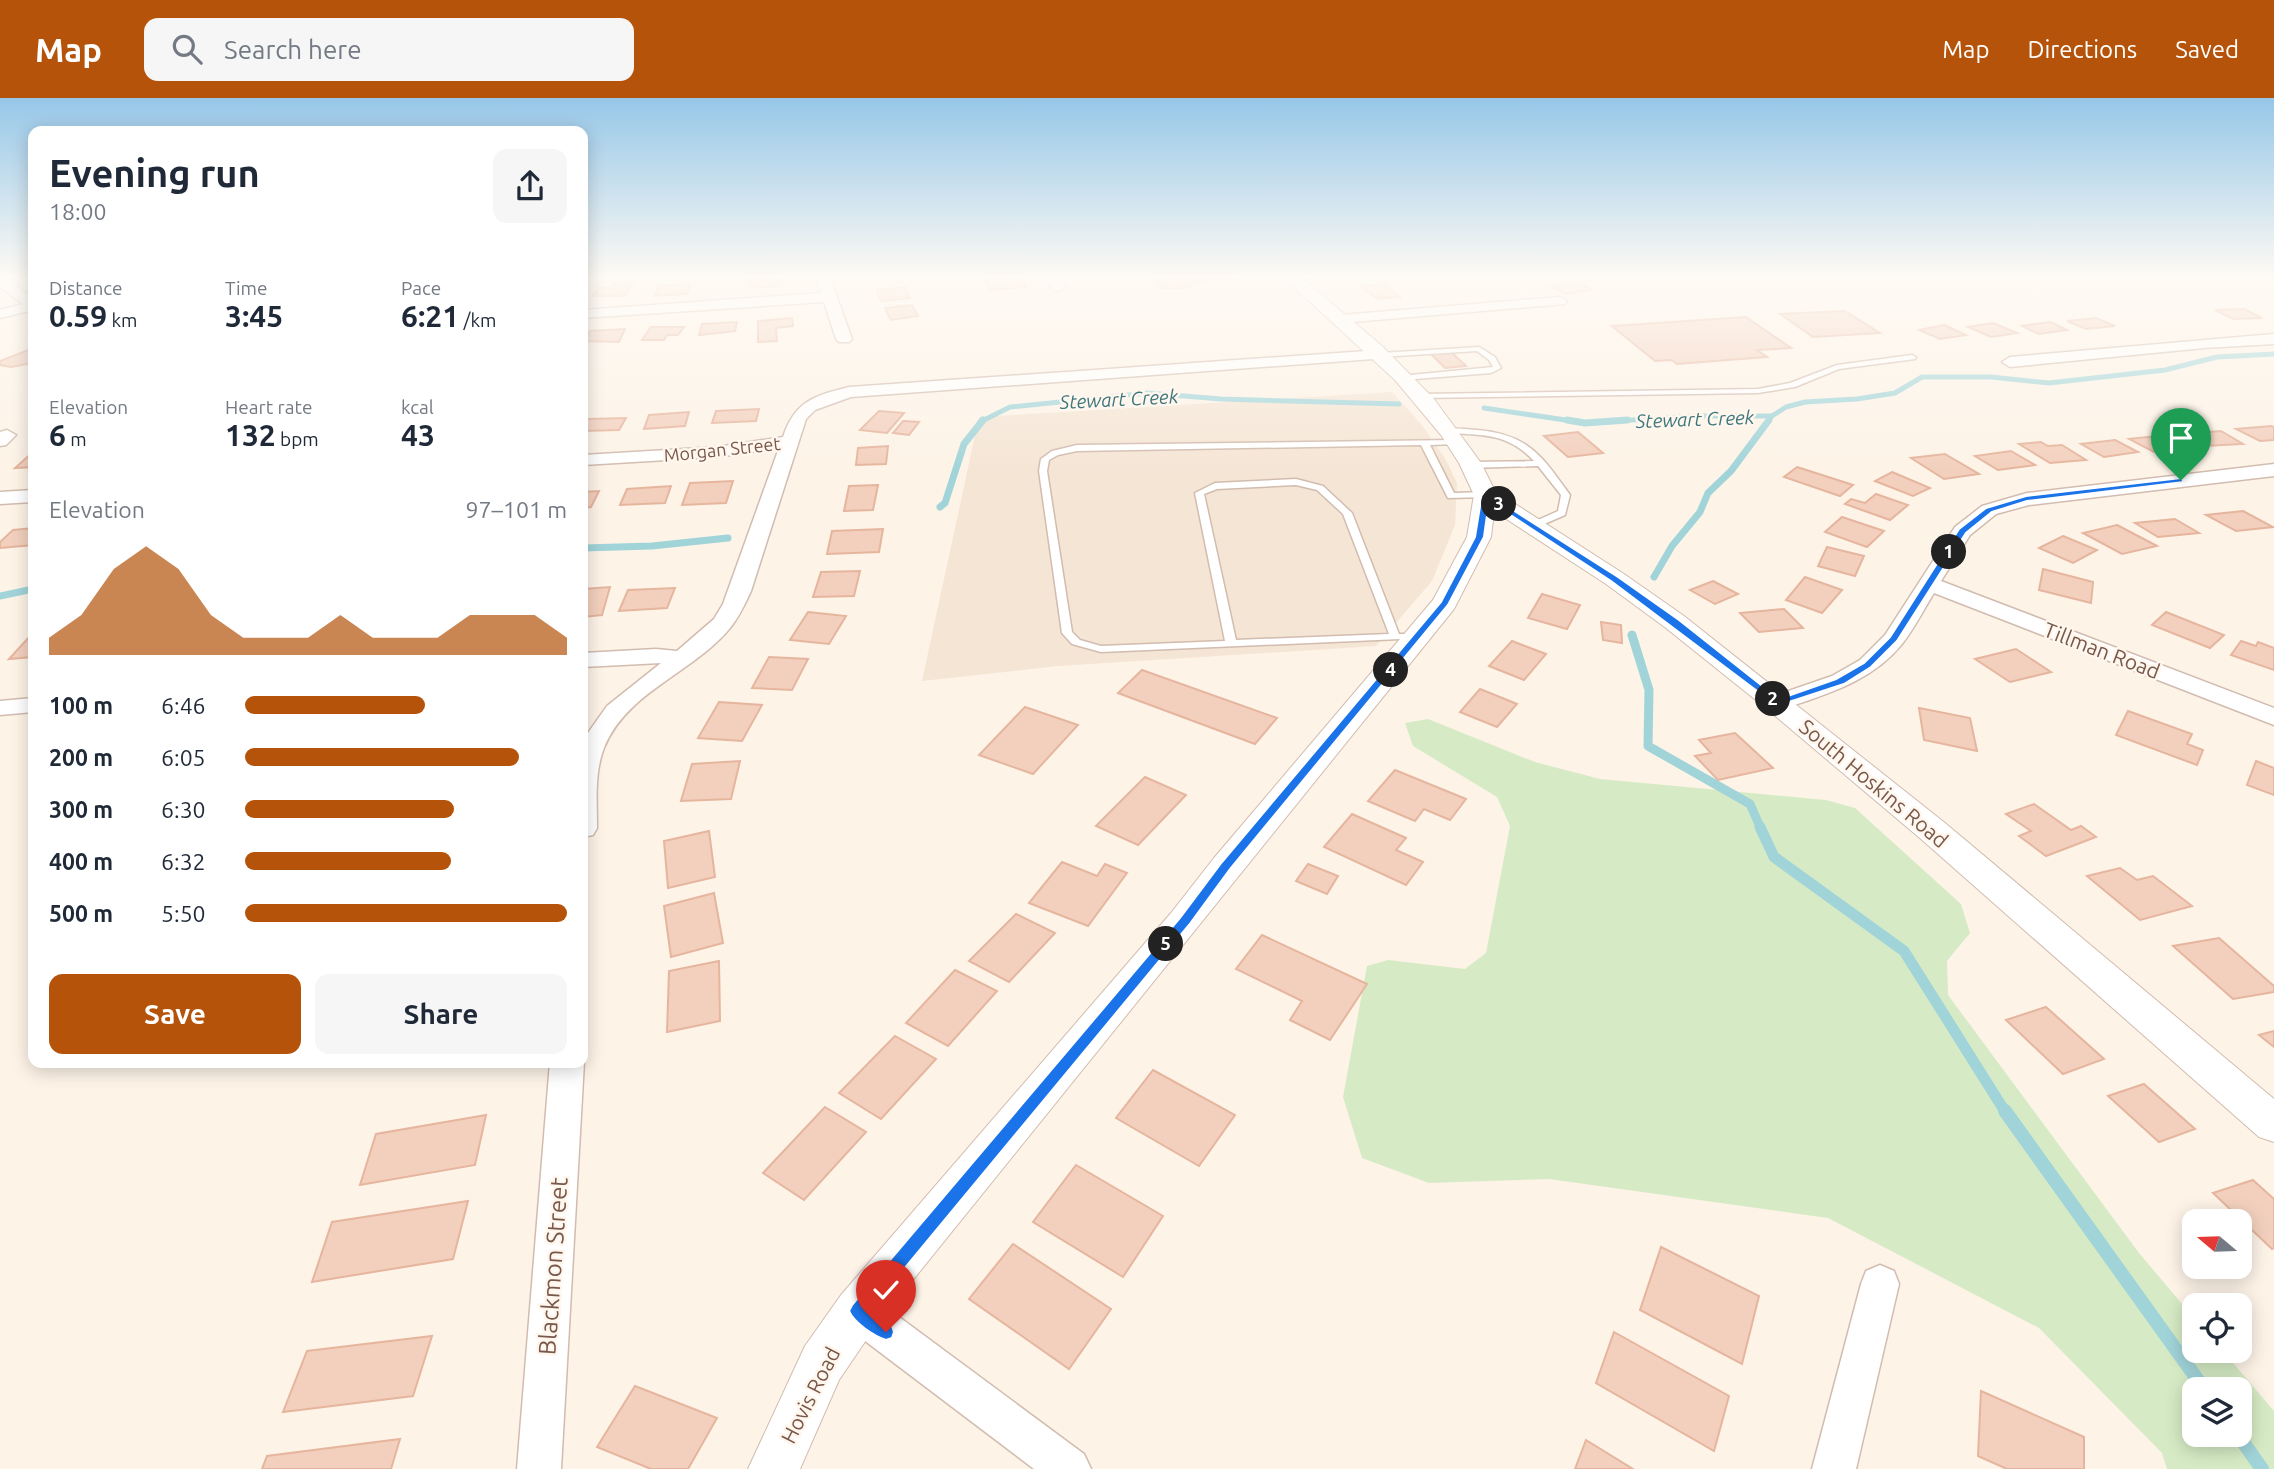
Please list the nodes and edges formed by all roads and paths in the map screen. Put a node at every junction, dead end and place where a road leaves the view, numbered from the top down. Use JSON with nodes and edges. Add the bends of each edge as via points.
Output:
{"nodes":[{"id":1,"x":1367,"y":342,"type":"edge"},
{"id":2,"x":2222,"y":342,"type":"edge"},
{"id":3,"x":1381,"y":355,"type":"junction"},
{"id":4,"x":1912,"y":356,"type":"dead end"},
{"id":5,"x":2010,"y":362,"type":"dead end"},
{"id":6,"x":1455,"y":374,"type":"junction"},
{"id":7,"x":1403,"y":378,"type":"junction"},
{"id":8,"x":1473,"y":395,"type":"junction"},
{"id":9,"x":1420,"y":396,"type":"junction"},
{"id":10,"x":1451,"y":436,"type":"junction"},
{"id":11,"x":790,"y":441,"type":"junction"},
{"id":12,"x":1425,"y":444,"type":"junction"},
{"id":13,"x":588,"y":460,"type":"edge"},
{"id":14,"x":1541,"y":463,"type":"junction"},
{"id":15,"x":2274,"y":470,"type":"edge"},
{"id":16,"x":1478,"y":480,"type":"junction"},
{"id":17,"x":28,"y":496,"type":"edge"},
{"id":18,"x":0,"y":498,"type":"edge"},
{"id":19,"x":1532,"y":526,"type":"junction"},
{"id":20,"x":1930,"y":584,"type":"junction"},
{"id":21,"x":1407,"y":636,"type":"junction"},
{"id":22,"x":1231,"y":643,"type":"junction"},
{"id":23,"x":683,"y":659,"type":"junction"},
{"id":24,"x":588,"y":660,"type":"edge"},
{"id":25,"x":1777,"y":703,"type":"junction"},
{"id":26,"x":28,"y":705,"type":"edge"},
{"id":27,"x":0,"y":708,"type":"edge"},
{"id":28,"x":2274,"y":717,"type":"edge"},
{"id":29,"x":588,"y":758,"type":"edge"},
{"id":30,"x":567,"y":1068,"type":"edge"},
{"id":31,"x":2274,"y":1124,"type":"edge"},
{"id":32,"x":1880,"y":1284,"type":"dead end"},
{"id":33,"x":858,"y":1311,"type":"junction"},
{"id":34,"x":539,"y":1469,"type":"edge"},
{"id":35,"x":774,"y":1469,"type":"edge"},
{"id":36,"x":1069,"y":1469,"type":"edge"},
{"id":37,"x":1835,"y":1469,"type":"edge"}],
"edges":[{"from":1,"to":3,"type":"street","name":"South Hoskins Road"},
{"from":2,"to":5,"type":"street"},
{"from":3,"to":6,"type":"lane","via":[[1473,348],[1492,359],[1497,368]]},
{"from":3,"to":7,"type":"street","name":"South Hoskins Road"},
{"from":3,"to":11,"type":"street","name":"Morgan Street","via":[[849,392],[804,410]]},
{"from":4,"to":8,"type":"lane","via":[[1838,367],[1792,385],[1758,391]]},
{"from":6,"to":7,"type":"lane"},
{"from":6,"to":8,"type":"lane"},
{"from":7,"to":9,"type":"street","name":"South Hoskins Road"},
{"from":8,"to":9,"type":"lane"},
{"from":9,"to":10,"type":"street","name":"South Hoskins Road"},
{"from":10,"to":12,"type":"lane"},
{"from":10,"to":14,"type":"lane","via":[[1489,432],[1511,436],[1527,445]]},
{"from":10,"to":16,"type":"street","name":"South Hoskins Road"},
{"from":11,"to":13,"type":"street","name":"Morgan Street","via":[[717,452]]},
{"from":11,"to":23,"type":"street","via":[[730,612]]},
{"from":12,"to":16,"type":"lane","via":[[1451,496]]},
{"from":12,"to":22,"type":"lane","via":[[1077,448],[1045,459],[1067,633],[1076,642],[1101,649]]},
{"from":14,"to":16,"type":"lane"},
{"from":14,"to":19,"type":"lane","via":[[1566,495],[1562,513]]},
{"from":15,"to":20,"type":"street","via":[[2026,499],[2000,506],[1962,531]]},
{"from":16,"to":19,"type":"street","name":"South Hoskins Road"},
{"from":16,"to":21,"type":"street","name":"Hovis Road","via":[[1479,537],[1470,558],[1445,603]]},
{"from":17,"to":18,"type":"street"},
{"from":19,"to":25,"type":"street","name":"South Hoskins Road","via":[[1675,622]]},
{"from":20,"to":25,"type":"street","via":[[1894,639],[1868,665],[1840,681]]},
{"from":20,"to":28,"type":"street","name":"Tillman Road"},
{"from":21,"to":22,"type":"lane"},
{"from":21,"to":22,"type":"lane","via":[[1347,513],[1320,488],[1296,482],[1215,486],[1199,493]]},
{"from":21,"to":33,"type":"street","name":"Hovis Road","via":[[1184,922]]},
{"from":23,"to":24,"type":"street"},
{"from":23,"to":29,"type":"street","via":[[621,706],[601,730]]},
{"from":25,"to":31,"type":"street","name":"South Hoskins Road"},
{"from":26,"to":27,"type":"street"},
{"from":30,"to":34,"type":"street","name":"Blackmon Street"},
{"from":32,"to":37,"type":"street"},
{"from":33,"to":35,"type":"street","name":"Hovis Road","via":[[822,1363]]},
{"from":33,"to":36,"type":"street"}]}
